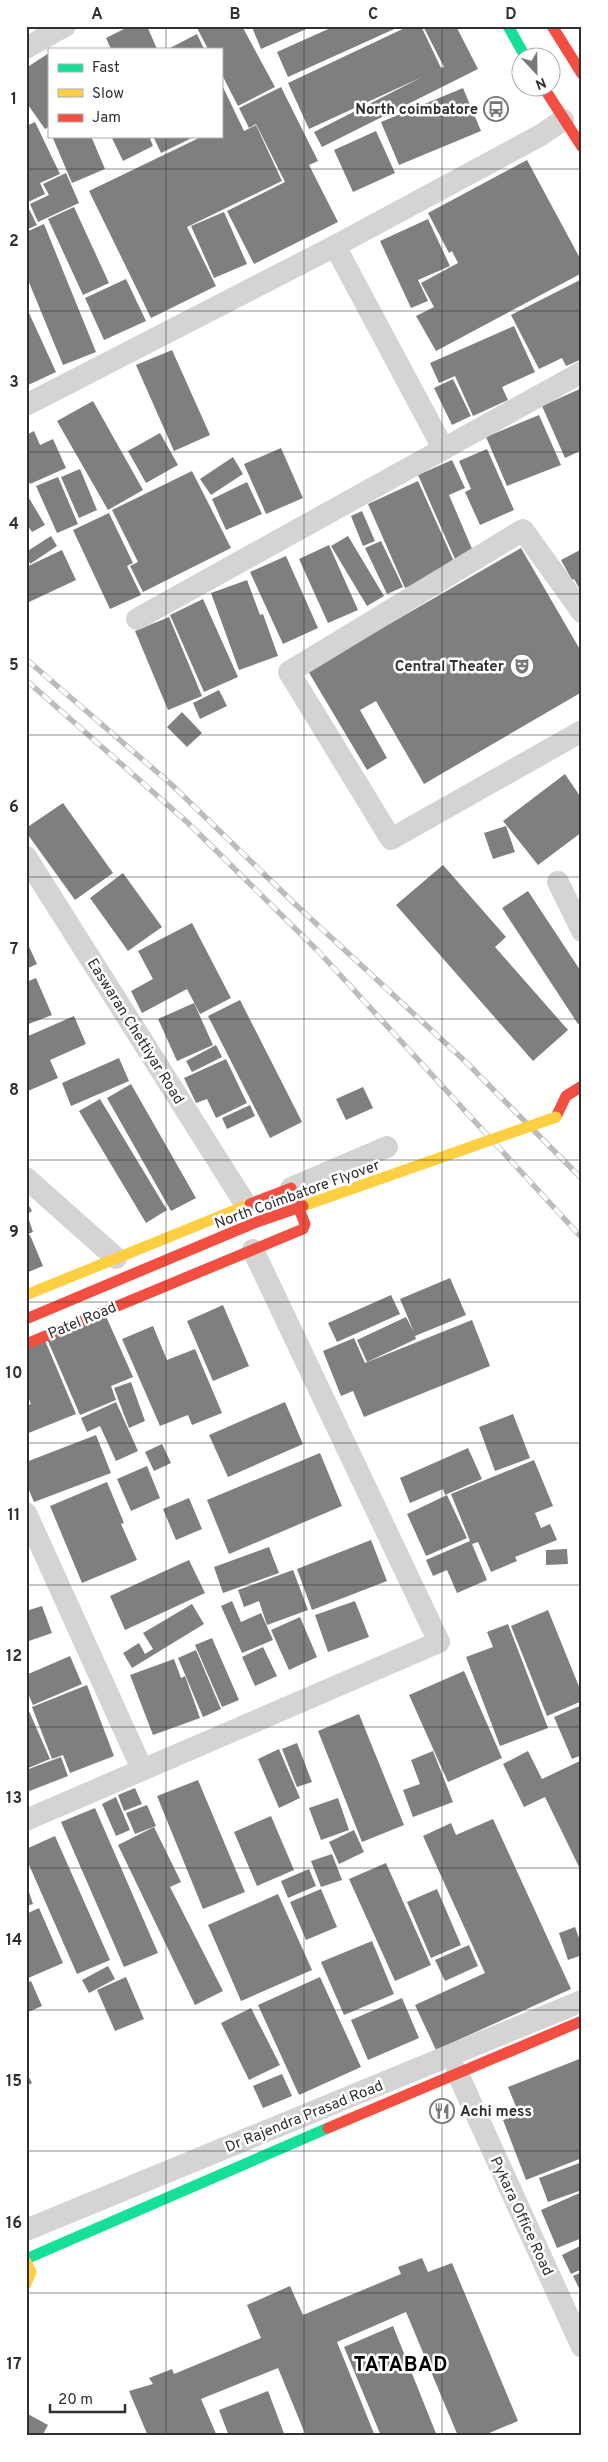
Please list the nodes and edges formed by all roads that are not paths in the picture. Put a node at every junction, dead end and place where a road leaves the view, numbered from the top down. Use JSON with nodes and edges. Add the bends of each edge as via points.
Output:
{"nodes":[{"id":1,"x":65,"y":26,"type":"edge"},
{"id":2,"x":508,"y":26,"type":"edge"},
{"id":3,"x":552,"y":26,"type":"edge"},
{"id":4,"x":26,"y":48,"type":"edge"},
{"id":5,"x":520,"y":48,"type":"edge"},
{"id":6,"x":582,"y":74,"type":"edge"},
{"id":7,"x":550,"y":98,"type":"edge"},
{"id":8,"x":563,"y":120,"type":"junction"},
{"id":9,"x":582,"y":147,"type":"edge"},
{"id":10,"x":335,"y":246,"type":"junction"},
{"id":11,"x":582,"y":372,"type":"edge"},
{"id":12,"x":26,"y":405,"type":"edge"},
{"id":13,"x":443,"y":448,"type":"junction"},
{"id":14,"x":582,"y":612,"type":"edge"},
{"id":15,"x":137,"y":619,"type":"dead end"},
{"id":16,"x":582,"y":731,"type":"edge"},
{"id":17,"x":26,"y":858,"type":"edge"},
{"id":18,"x":558,"y":882,"type":"dead end"},
{"id":19,"x":582,"y":931,"type":"edge"},
{"id":20,"x":582,"y":1086,"type":"edge"},
{"id":21,"x":573,"y":1110,"type":"dead end"},
{"id":22,"x":556,"y":1117,"type":"junction"},
{"id":23,"x":387,"y":1147,"type":"dead end"},
{"id":24,"x":26,"y":1178,"type":"edge"},
{"id":25,"x":291,"y":1188,"type":"junction"},
{"id":26,"x":246,"y":1206,"type":"junction"},
{"id":27,"x":253,"y":1250,"type":"junction"},
{"id":28,"x":116,"y":1258,"type":"junction"},
{"id":29,"x":26,"y":1296,"type":"edge"},
{"id":30,"x":26,"y":1318,"type":"edge"},
{"id":31,"x":26,"y":1344,"type":"edge"},
{"id":32,"x":26,"y":1513,"type":"edge"},
{"id":33,"x":142,"y":1769,"type":"junction"},
{"id":34,"x":26,"y":1820,"type":"edge"},
{"id":35,"x":582,"y":2001,"type":"edge"},
{"id":36,"x":582,"y":2021,"type":"edge"},
{"id":37,"x":461,"y":2082,"type":"junction"},
{"id":38,"x":26,"y":2230,"type":"edge"},
{"id":39,"x":26,"y":2261,"type":"edge"},
{"id":40,"x":32,"y":2278,"type":"edge"},
{"id":41,"x":582,"y":2346,"type":"edge"}],
"edges":[{"from":1,"to":4,"type":"street"},
{"from":2,"to":5,"type":"main road"},
{"from":3,"to":6,"type":"main road"},
{"from":7,"to":8,"type":"main road"},
{"from":8,"to":9,"type":"main road"},
{"from":8,"to":10,"type":"street"},
{"from":10,"to":12,"type":"street"},
{"from":10,"to":13,"type":"street"},
{"from":11,"to":13,"type":"street"},
{"from":13,"to":15,"type":"street"},
{"from":14,"to":16,"type":"street","via":[[523,530],[289,672],[391,839]]},
{"from":17,"to":26,"type":"street","name":"Easwaran Chettiyar Road"},
{"from":18,"to":19,"type":"street"},
{"from":20,"to":22,"type":"main road","via":[[566,1096]]},
{"from":21,"to":22,"type":"main road","name":"North Coimbatore Flyover"},
{"from":22,"to":30,"type":"main road","name":"North Coimbatore Flyover","bridge":true,"via":[[254,1223]]},
{"from":23,"to":25,"type":"street"},
{"from":24,"to":28,"type":"street"},
{"from":25,"to":26,"type":"main road"},
{"from":25,"to":27,"type":"main road","name":"Patel Road","via":[[304,1227]]},
{"from":26,"to":28,"type":"main road"},
{"from":27,"to":31,"type":"main road","name":"Patel Road"},
{"from":27,"to":33,"type":"street","via":[[439,1642]]},
{"from":28,"to":29,"type":"main road"},
{"from":32,"to":33,"type":"street"},
{"from":33,"to":34,"type":"street"},
{"from":35,"to":38,"type":"street","name":"Dr Rajendra Prasad Road"},
{"from":36,"to":37,"type":"main road"},
{"from":37,"to":39,"type":"main road"},
{"from":37,"to":41,"type":"street","name":"Pykara Office Road"},
{"from":39,"to":40,"type":"main road"}]}
